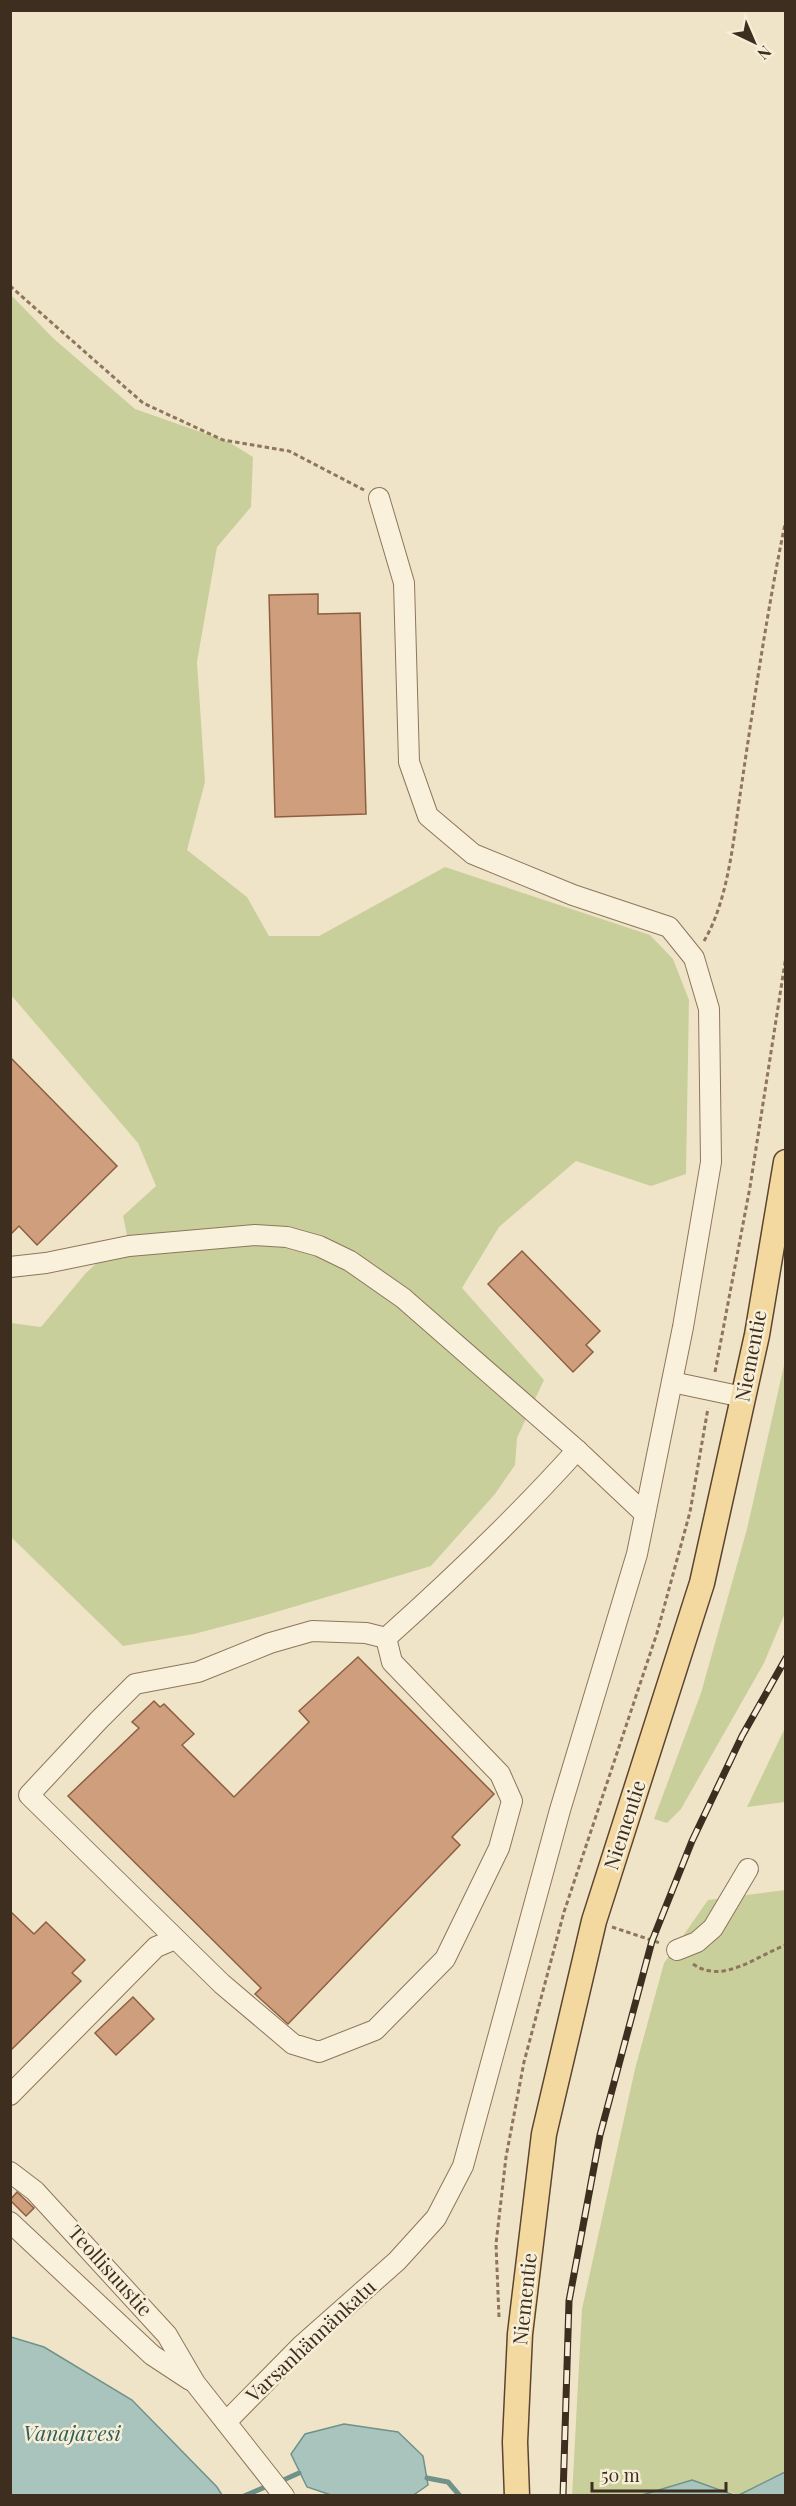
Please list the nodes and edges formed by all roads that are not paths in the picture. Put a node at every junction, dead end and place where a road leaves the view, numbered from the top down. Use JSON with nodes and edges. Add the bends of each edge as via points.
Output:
{"nodes":[{"id":1,"x":379,"y":498,"type":"road end"},
{"id":2,"x":786,"y":1162,"type":"edge"},
{"id":3,"x":10,"y":1267,"type":"edge"},
{"id":4,"x":672,"y":1382,"type":"junction"},
{"id":5,"x":743,"y":1397,"type":"junction"},
{"id":6,"x":577,"y":1450,"type":"junction"},
{"id":7,"x":645,"y":1514,"type":"junction"},
{"id":8,"x":386,"y":1638,"type":"junction"},
{"id":9,"x":748,"y":1869,"type":"dead end"},
{"id":10,"x":175,"y":1939,"type":"junction"},
{"id":11,"x":677,"y":1950,"type":"dead end"},
{"id":12,"x":10,"y":2095,"type":"edge"},
{"id":13,"x":10,"y":2172,"type":"edge"},
{"id":14,"x":10,"y":2222,"type":"edge"},
{"id":15,"x":195,"y":2383,"type":"junction"},
{"id":16,"x":226,"y":2422,"type":"junction"},
{"id":17,"x":284,"y":2496,"type":"edge"},
{"id":18,"x":517,"y":2496,"type":"edge"}],
"edges":[{"from":1,"to":4,"type":"lane","name":"Varsanhännänkatu","via":[[404,583],[409,762],[428,816],[472,854],[573,895],[669,927],[694,958],[709,1009],[711,1162]]},
{"from":2,"to":5,"type":"main road","name":"Niementie"},
{"from":3,"to":6,"type":"lane","via":[[129,1246],[255,1235],[286,1237],[319,1246],[350,1261],[403,1298]]},
{"from":4,"to":5,"type":"lane"},
{"from":4,"to":7,"type":"lane","name":"Varsanhännänkatu"},
{"from":5,"to":18,"type":"main road","name":"Niementie","via":[[702,1583],[594,1921],[544,2134],[519,2334]]},
{"from":6,"to":7,"type":"lane"},
{"from":6,"to":8,"type":"lane","via":[[468,1564]]},
{"from":7,"to":16,"type":"lane","name":"Varsanhännänkatu","via":[[637,1554],[560,1810],[463,2166],[436,2218],[397,2261],[301,2346]]},
{"from":8,"to":10,"type":"lane","via":[[366,1633],[312,1631],[198,1672],[135,1684],[29,1796]]},
{"from":8,"to":10,"type":"lane","via":[[392,1662],[500,1774],[512,1801],[499,1848],[445,1959],[375,2030],[319,2052],[292,2044]]},
{"from":9,"to":11,"type":"lane","via":[[713,1928],[697,1942]]},
{"from":10,"to":12,"type":"lane","via":[[156,1947]]},
{"from":13,"to":15,"type":"lane","name":"Teollisuustie","via":[[35,2191],[167,2335]]},
{"from":14,"to":15,"type":"lane","name":"Teollisuustie","via":[[152,2355]]},
{"from":15,"to":16,"type":"lane","name":"Teollisuustie"},
{"from":16,"to":17,"type":"lane","name":"Teollisuustie"}]}
